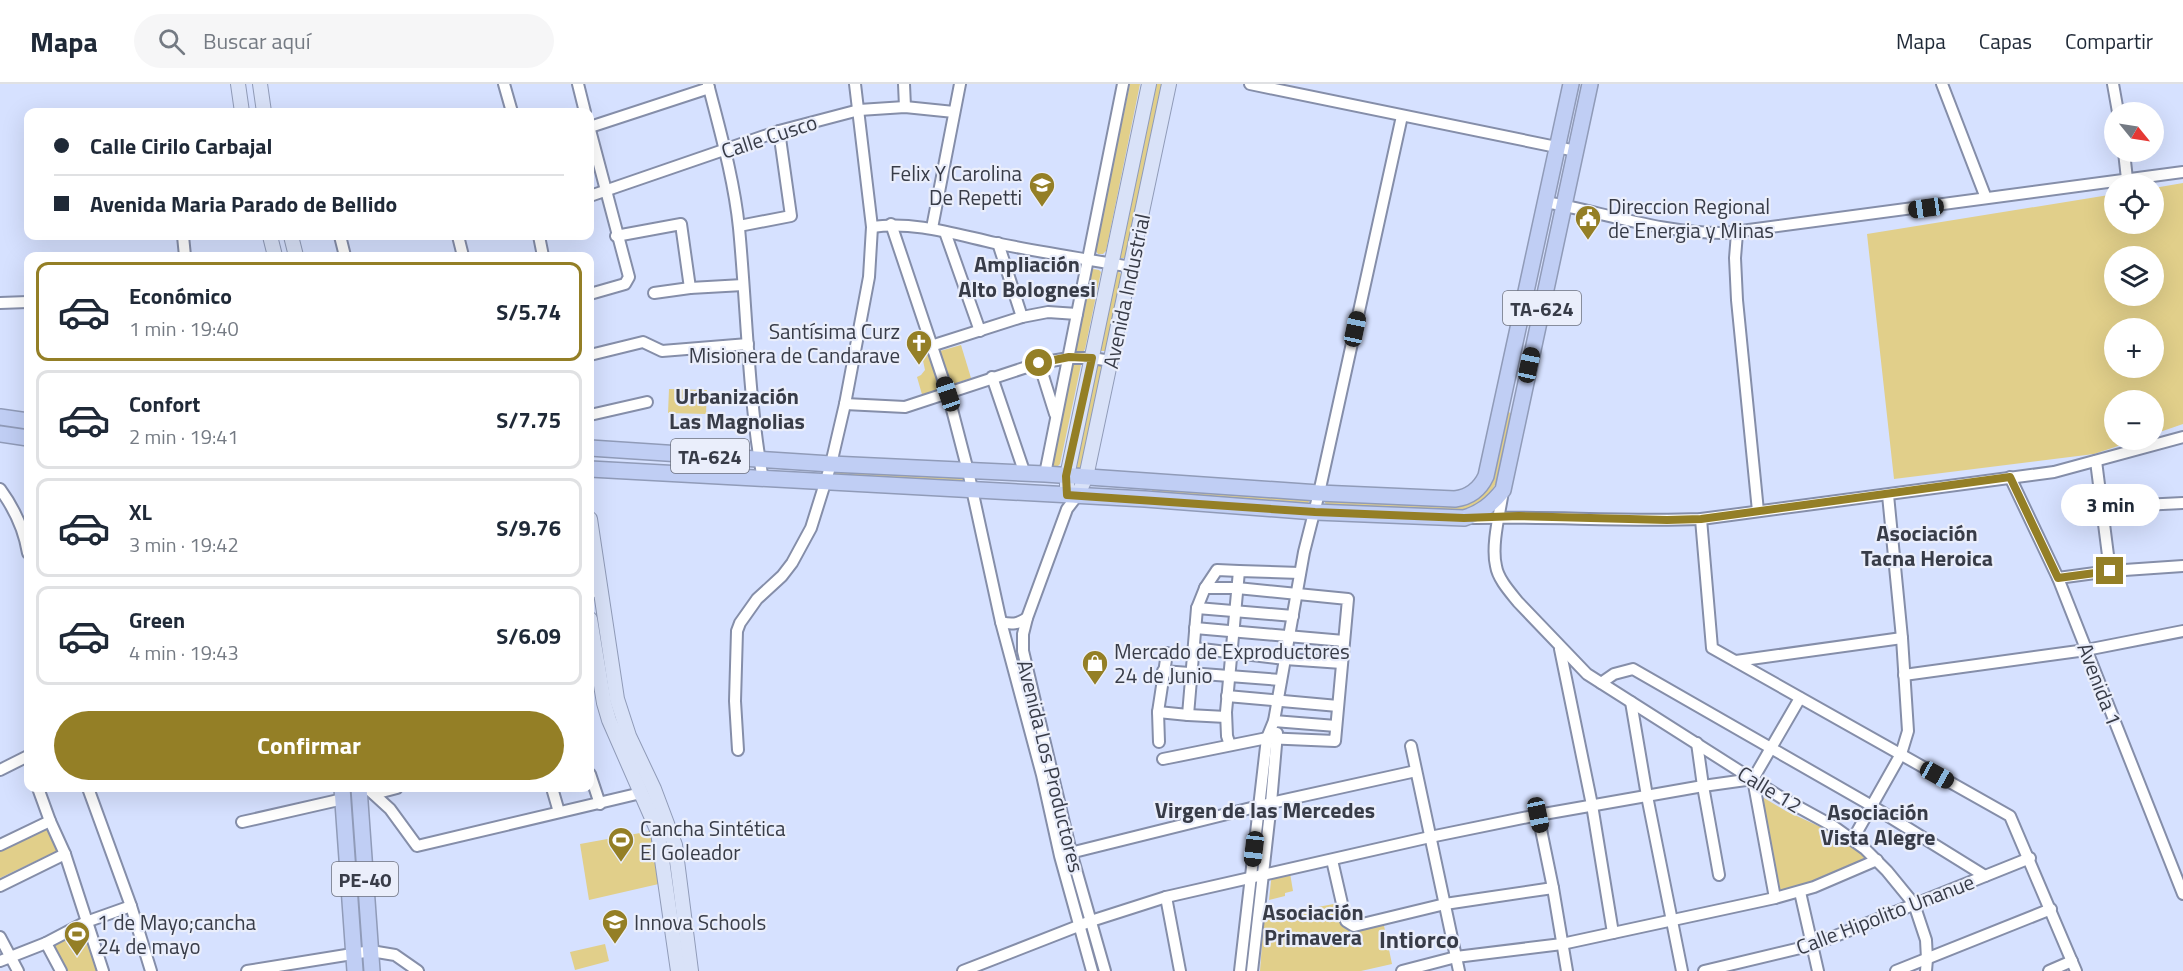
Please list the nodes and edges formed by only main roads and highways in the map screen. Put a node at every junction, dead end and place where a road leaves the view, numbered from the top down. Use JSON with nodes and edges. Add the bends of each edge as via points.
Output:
{"nodes":[{"id":1,"x":238,"y":84,"type":"edge"},
{"id":2,"x":260,"y":84,"type":"edge"},
{"id":3,"x":1149,"y":84,"type":"edge"},
{"id":4,"x":1170,"y":84,"type":"edge"},
{"id":5,"x":1571,"y":84,"type":"edge"},
{"id":6,"x":1590,"y":84,"type":"edge"},
{"id":7,"x":241,"y":108,"type":"edge"},
{"id":8,"x":263,"y":108,"type":"edge"},
{"id":9,"x":1501,"y":407,"type":"junction"},
{"id":10,"x":1519,"y":410,"type":"junction"},
{"id":11,"x":0,"y":417,"type":"edge"},
{"id":12,"x":24,"y":420,"type":"edge"},
{"id":13,"x":0,"y":434,"type":"edge"},
{"id":14,"x":24,"y":437,"type":"edge"},
{"id":15,"x":594,"y":448,"type":"edge"},
{"id":16,"x":594,"y":469,"type":"edge"},
{"id":17,"x":1066,"y":476,"type":"junction"},
{"id":18,"x":1086,"y":477,"type":"junction"},
{"id":19,"x":1147,"y":482,"type":"junction"},
{"id":20,"x":1072,"y":496,"type":"junction"},
{"id":21,"x":1145,"y":499,"type":"junction"},
{"id":22,"x":594,"y":591,"type":"edge"},
{"id":23,"x":594,"y":642,"type":"edge"},
{"id":24,"x":359,"y":792,"type":"edge"},
{"id":25,"x":343,"y":793,"type":"edge"},
{"id":26,"x":661,"y":823,"type":"junction"},
{"id":27,"x":355,"y":971,"type":"edge"},
{"id":28,"x":372,"y":971,"type":"edge"},
{"id":29,"x":678,"y":971,"type":"edge"},
{"id":30,"x":691,"y":971,"type":"edge"}],
"edges":[{"from":1,"to":7,"type":"main road"},
{"from":2,"to":8,"type":"main road"},
{"from":3,"to":17,"type":"main road","name":"Avenida Industrial"},
{"from":4,"to":18,"type":"main road","name":"Avenida Industrial"},
{"from":5,"to":9,"type":"highway","number":"TA-624"},
{"from":6,"to":10,"type":"highway","number":"TA-624"},
{"from":9,"to":10,"type":"highway"},
{"from":9,"to":19,"type":"highway","number":"TA-624","via":[[1486,476],[1469,495],[1455,499]]},
{"from":10,"to":21,"type":"highway","number":"TA-624","via":[[1503,490],[1486,508],[1464,518]]},
{"from":11,"to":12,"type":"highway"},
{"from":13,"to":14,"type":"highway"},
{"from":15,"to":17,"type":"highway","number":"TA-624"},
{"from":16,"to":20,"type":"highway","number":"TA-624"},
{"from":17,"to":18,"type":"highway","number":"TA-624"},
{"from":17,"to":20,"type":"main road","name":"Avenida Industrial"},
{"from":18,"to":19,"type":"highway","number":"TA-624"},
{"from":18,"to":20,"type":"main road","name":"Avenida Industrial"},
{"from":19,"to":21,"type":"highway"},
{"from":20,"to":21,"type":"highway","number":"TA-624"},
{"from":22,"to":26,"type":"main road","via":[[622,718]]},
{"from":23,"to":26,"type":"main road","via":[[606,712],[641,793]]},
{"from":24,"to":28,"type":"highway","number":"PE-40"},
{"from":25,"to":27,"type":"highway","number":"PE-40"},
{"from":26,"to":29,"type":"main road"},
{"from":26,"to":30,"type":"main road","via":[[675,845]]}]}
